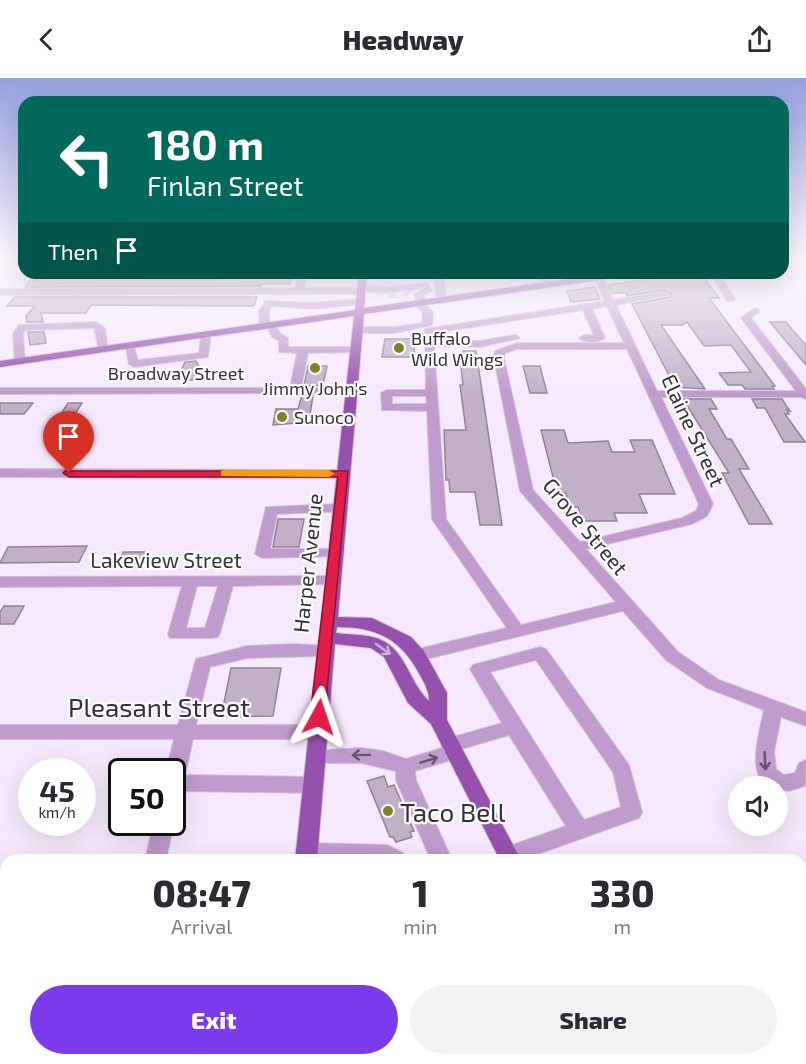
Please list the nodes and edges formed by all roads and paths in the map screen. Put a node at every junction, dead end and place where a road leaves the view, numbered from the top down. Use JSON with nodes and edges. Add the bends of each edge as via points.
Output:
{"nodes":[{"id":1,"x":336,"y":302,"type":"edge"},
{"id":2,"x":351,"y":302,"type":"edge"},
{"id":3,"x":360,"y":302,"type":"edge"},
{"id":4,"x":415,"y":302,"type":"tunnel mouth"},
{"id":5,"x":617,"y":302,"type":"edge"},
{"id":6,"x":610,"y":303,"type":"junction"},
{"id":7,"x":312,"y":306,"type":"junction"},
{"id":8,"x":586,"y":306,"type":"junction"},
{"id":9,"x":755,"y":312,"type":"dead end"},
{"id":10,"x":427,"y":318,"type":"junction"},
{"id":11,"x":312,"y":319,"type":"junction"},
{"id":12,"x":399,"y":319,"type":"dead end"},
{"id":13,"x":268,"y":325,"type":"junction"},
{"id":14,"x":358,"y":330,"type":"junction"},
{"id":15,"x":206,"y":334,"type":"junction"},
{"id":16,"x":429,"y":343,"type":"junction"},
{"id":17,"x":129,"y":345,"type":"junction"},
{"id":18,"x":632,"y":346,"type":"junction"},
{"id":19,"x":104,"y":349,"type":"junction"},
{"id":20,"x":356,"y":349,"type":"junction"},
{"id":21,"x":303,"y":350,"type":"junction"},
{"id":22,"x":20,"y":361,"type":"junction"},
{"id":23,"x":0,"y":364,"type":"edge"},
{"id":24,"x":0,"y":391,"type":"edge"},
{"id":25,"x":295,"y":391,"type":"junction"},
{"id":26,"x":352,"y":391,"type":"junction"},
{"id":27,"x":432,"y":393,"type":"junction"},
{"id":28,"x":656,"y":394,"type":"junction"},
{"id":29,"x":805,"y":395,"type":"edge"},
{"id":30,"x":432,"y":407,"type":"junction"},
{"id":31,"x":0,"y":473,"type":"edge"},
{"id":32,"x":344,"y":474,"type":"junction"},
{"id":33,"x":341,"y":508,"type":"junction"},
{"id":34,"x":576,"y":546,"type":"junction"},
{"id":35,"x":336,"y":553,"type":"junction"},
{"id":36,"x":333,"y":581,"type":"junction"},
{"id":37,"x":0,"y":582,"type":"edge"},
{"id":38,"x":191,"y":582,"type":"junction"},
{"id":39,"x":227,"y":582,"type":"junction"},
{"id":40,"x":625,"y":604,"type":"junction"},
{"id":41,"x":517,"y":631,"type":"junction"},
{"id":42,"x":326,"y":637,"type":"junction"},
{"id":43,"x":418,"y":655,"type":"junction"},
{"id":44,"x":773,"y":709,"type":"junction"},
{"id":45,"x":438,"y":720,"type":"junction"},
{"id":46,"x":806,"y":720,"type":"edge"},
{"id":47,"x":513,"y":727,"type":"junction"},
{"id":48,"x":186,"y":731,"type":"junction"},
{"id":49,"x":0,"y":732,"type":"edge"},
{"id":50,"x":317,"y":732,"type":"junction"},
{"id":51,"x":452,"y":749,"type":"junction"},
{"id":52,"x":315,"y":756,"type":"junction"},
{"id":53,"x":180,"y":758,"type":"edge"},
{"id":54,"x":405,"y":767,"type":"junction"},
{"id":55,"x":805,"y":773,"type":"edge"},
{"id":56,"x":313,"y":785,"type":"junction"},
{"id":57,"x":186,"y":786,"type":"edge"},
{"id":58,"x":579,"y":830,"type":"junction"},
{"id":59,"x":161,"y":836,"type":"edge"},
{"id":60,"x":156,"y":854,"type":"edge"},
{"id":61,"x":306,"y":854,"type":"edge"},
{"id":62,"x":439,"y":854,"type":"edge"},
{"id":63,"x":507,"y":854,"type":"edge"},
{"id":64,"x":517,"y":854,"type":"edge"}],
"edges":[{"from":1,"to":7,"type":"street"},
{"from":2,"to":11,"type":"main road"},
{"from":3,"to":14,"type":"main road","name":"Harper Avenue"},
{"from":4,"to":10,"type":"street","via":[[428,312]]},
{"from":5,"to":6,"type":"street"},
{"from":6,"to":8,"type":"street"},
{"from":6,"to":18,"type":"street","name":"Elaine Street"},
{"from":7,"to":11,"type":"street"},
{"from":7,"to":13,"type":"street","via":[[269,303],[264,311]]},
{"from":8,"to":16,"type":"street","via":[[428,331]]},
{"from":8,"to":16,"type":"street","via":[[600,338]]},
{"from":9,"to":29,"type":"street","via":[[746,318]]},
{"from":10,"to":12,"type":"street"},
{"from":10,"to":14,"type":"street","via":[[427,325]]},
{"from":11,"to":13,"type":"main road"},
{"from":13,"to":15,"type":"main road"},
{"from":13,"to":21,"type":"street","via":[[284,340],[283,350]]},
{"from":14,"to":20,"type":"main road","name":"Harper Avenue"},
{"from":15,"to":17,"type":"main road"},
{"from":15,"to":17,"type":"street","via":[[204,355],[139,365],[132,362]]},
{"from":16,"to":27,"type":"street"},
{"from":17,"to":19,"type":"main road"},
{"from":18,"to":28,"type":"street","name":"Elaine Street"},
{"from":18,"to":34,"type":"street","name":"Grove Street","via":[[517,346],[505,348],[498,355],[525,487]]},
{"from":19,"to":22,"type":"main road"},
{"from":19,"to":22,"type":"street","via":[[100,328],[96,326],[22,327],[18,334]]},
{"from":20,"to":21,"type":"street"},
{"from":20,"to":26,"type":"main road","name":"Harper Avenue"},
{"from":21,"to":25,"type":"street"},
{"from":22,"to":23,"type":"main road"},
{"from":24,"to":25,"type":"street","name":"Broadway Street"},
{"from":25,"to":26,"type":"street","name":"Broadway Street"},
{"from":26,"to":32,"type":"main road","name":"Harper Avenue"},
{"from":27,"to":30,"type":"street"},
{"from":27,"to":30,"type":"street","via":[[387,393],[386,408]]},
{"from":28,"to":29,"type":"street"},
{"from":28,"to":34,"type":"street","name":"Elaine Street","via":[[703,492],[705,508],[687,521]]},
{"from":30,"to":41,"type":"street","via":[[439,519]]},
{"from":31,"to":32,"type":"street"},
{"from":32,"to":33,"type":"main road","name":"Harper Avenue"},
{"from":33,"to":35,"type":"main road","name":"Harper Avenue"},
{"from":33,"to":35,"type":"street","via":[[271,510],[262,554]]},
{"from":34,"to":40,"type":"street","name":"Grove Street"},
{"from":35,"to":36,"type":"main road","name":"Harper Avenue"},
{"from":36,"to":39,"type":"street","name":"Lakeview Street"},
{"from":36,"to":42,"type":"main road","name":"Harper Avenue"},
{"from":37,"to":38,"type":"street","name":"Lakeview Street"},
{"from":38,"to":39,"type":"street","name":"Lakeview Street"},
{"from":38,"to":39,"type":"street","via":[[176,633],[212,633]]},
{"from":40,"to":41,"type":"street"},
{"from":40,"to":44,"type":"street","name":"Grove Street","via":[[662,648],[686,668]]},
{"from":41,"to":43,"type":"street"},
{"from":42,"to":43,"type":"main road","via":[[366,622],[397,636]]},
{"from":42,"to":45,"type":"main road","one_way":true,"via":[[363,641],[383,648],[400,669],[414,698]]},
{"from":42,"to":48,"type":"street","via":[[202,663]]},
{"from":42,"to":50,"type":"main road","name":"Harper Avenue"},
{"from":43,"to":45,"type":"main road","via":[[438,693]]},
{"from":44,"to":46,"type":"street","name":"Grove Street"},
{"from":44,"to":55,"type":"street","one_way":true,"via":[[764,768],[780,783],[794,783]]},
{"from":45,"to":51,"type":"main road"},
{"from":47,"to":51,"type":"street"},
{"from":47,"to":58,"type":"street"},
{"from":47,"to":58,"type":"street","via":[[479,669],[540,653],[622,770],[632,812]]},
{"from":48,"to":49,"type":"street","name":"Pleasant Street"},
{"from":48,"to":50,"type":"street","name":"Pleasant Street"},
{"from":48,"to":53,"type":"street"},
{"from":50,"to":52,"type":"main road","name":"Harper Avenue"},
{"from":54,"to":51,"type":"street","one_way":true},
{"from":51,"to":63,"type":"main road"},
{"from":54,"to":52,"type":"street","one_way":true,"via":[[372,755]]},
{"from":52,"to":56,"type":"main road","name":"Harper Avenue"},
{"from":54,"to":62,"type":"street","via":[[406,780]]},
{"from":56,"to":57,"type":"street"},
{"from":56,"to":61,"type":"main road","name":"Harper Avenue"},
{"from":58,"to":64,"type":"street"},
{"from":59,"to":60,"type":"street"}]}
